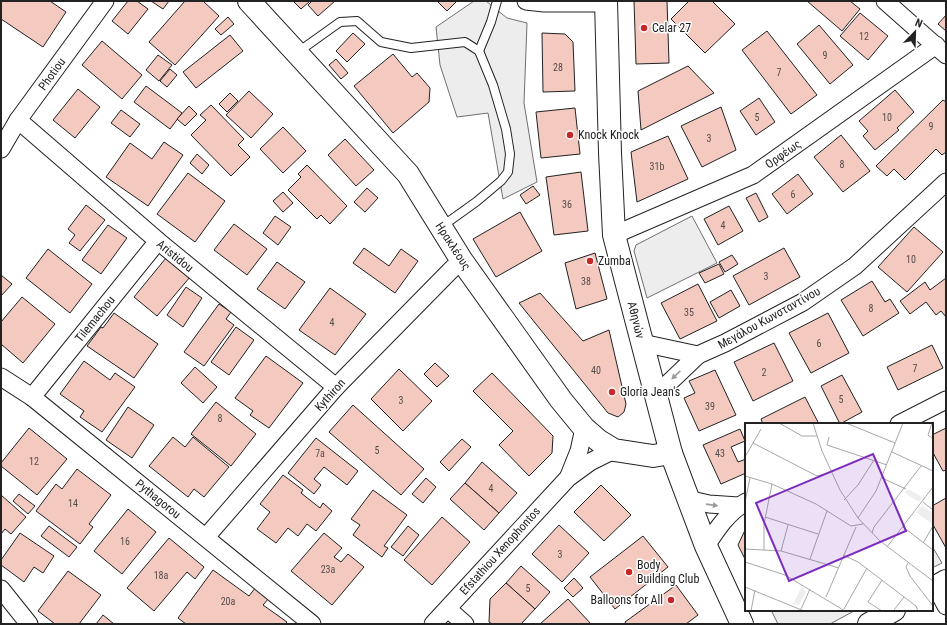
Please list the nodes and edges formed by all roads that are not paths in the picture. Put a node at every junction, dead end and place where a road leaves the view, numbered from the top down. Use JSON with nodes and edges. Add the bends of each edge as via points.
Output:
{"nodes":[{"id":1,"x":105,"y":1,"type":"edge"},
{"id":2,"x":249,"y":1,"type":"edge"},
{"id":3,"x":497,"y":1,"type":"edge"},
{"id":4,"x":526,"y":1,"type":"edge"},
{"id":5,"x":885,"y":1,"type":"edge"},
{"id":6,"x":606,"y":2,"type":"edge"},
{"id":7,"x":941,"y":50,"type":"edge"},
{"id":8,"x":479,"y":51,"type":"junction"},
{"id":9,"x":296,"y":54,"type":"junction"},
{"id":10,"x":18,"y":120,"type":"junction"},
{"id":11,"x":1,"y":149,"type":"edge"},
{"id":12,"x":943,"y":192,"type":"edge"},
{"id":13,"x":440,"y":228,"type":"junction"},
{"id":14,"x":614,"y":235,"type":"junction"},
{"id":15,"x":158,"y":242,"type":"junction"},
{"id":16,"x":462,"y":261,"type":"junction"},
{"id":17,"x":642,"y":343,"type":"junction"},
{"id":18,"x":698,"y":355,"type":"junction"},
{"id":19,"x":1,"y":377,"type":"edge"},
{"id":20,"x":336,"y":387,"type":"junction"},
{"id":21,"x":655,"y":396,"type":"junction"},
{"id":22,"x":32,"y":397,"type":"junction"},
{"id":23,"x":946,"y":400,"type":"edge"},
{"id":24,"x":901,"y":423,"type":"edge"},
{"id":25,"x":584,"y":428,"type":"junction"},
{"id":26,"x":614,"y":450,"type":"junction"},
{"id":27,"x":671,"y":454,"type":"junction"},
{"id":28,"x":568,"y":478,"type":"junction"},
{"id":29,"x":687,"y":499,"type":"junction"},
{"id":30,"x":742,"y":504,"type":"edge"},
{"id":31,"x":206,"y":537,"type":"junction"},
{"id":32,"x":706,"y":546,"type":"junction"},
{"id":33,"x":938,"y":585,"type":"edge"},
{"id":34,"x":1,"y":589,"type":"edge"},
{"id":35,"x":946,"y":606,"type":"edge"},
{"id":36,"x":448,"y":608,"type":"junction"},
{"id":37,"x":892,"y":611,"type":"edge"},
{"id":38,"x":29,"y":624,"type":"edge"},
{"id":39,"x":312,"y":624,"type":"edge"},
{"id":40,"x":433,"y":624,"type":"edge"},
{"id":41,"x":465,"y":624,"type":"edge"},
{"id":42,"x":742,"y":624,"type":"edge"},
{"id":43,"x":869,"y":624,"type":"edge"}],
"edges":[{"from":1,"to":10,"type":"street","name":"Photiou"},
{"from":2,"to":9,"type":"street","name":"Ηρακλέους"},
{"from":3,"to":8,"type":"lane"},
{"from":4,"to":6,"type":"street"},
{"from":5,"to":7,"type":"street"},
{"from":6,"to":14,"type":"street","name":"Αθηνών"},
{"from":7,"to":14,"type":"street","name":"Ορφέως","via":[[753,175]]},
{"from":8,"to":9,"type":"lane","via":[[465,42],[411,48],[381,42],[357,21],[340,22]]},
{"from":8,"to":13,"type":"lane","via":[[493,85],[506,129],[510,154],[508,172],[476,202]]},
{"from":9,"to":13,"type":"street","name":"Ηρακλέους","via":[[408,174]]},
{"from":10,"to":11,"type":"street","name":"Photiou"},
{"from":10,"to":15,"type":"street","name":"Aristidou"},
{"from":12,"to":18,"type":"street","name":"Μεγάλου Κωνσταντίνου","via":[[855,266],[810,297]]},
{"from":13,"to":16,"type":"street","name":"Ηρακλέους"},
{"from":14,"to":17,"type":"street","name":"Αθηνών"},
{"from":15,"to":20,"type":"street","name":"Aristidou"},
{"from":15,"to":22,"type":"street","name":"Tilemachou"},
{"from":16,"to":20,"type":"street","name":"Kythiron"},
{"from":16,"to":25,"type":"street","name":"Ηρακλέους","via":[[561,400]]},
{"from":17,"to":18,"type":"street"},
{"from":17,"to":21,"type":"street","name":"Αθηνών"},
{"from":18,"to":21,"type":"street","name":"Μεγάλου Κωνσταντίνου","one_way":true},
{"from":19,"to":22,"type":"street","name":"Pythagorou"},
{"from":20,"to":31,"type":"street","name":"Kythiron"},
{"from":21,"to":27,"type":"street","name":"Αθηνών"},
{"from":22,"to":31,"type":"street","name":"Pythagorou"},
{"from":23,"to":24,"type":"street"},
{"from":25,"to":26,"type":"street","name":"Ηρακλέους"},
{"from":25,"to":28,"type":"street","name":"Efstathiou Xenophontos","via":[[579,451]]},
{"from":26,"to":27,"type":"street","name":"Ηρακλέους","via":[[653,456]]},
{"from":26,"to":28,"type":"street","name":"Efstathiou Xenophontos","via":[[590,462]]},
{"from":27,"to":29,"type":"street","name":"Αθηνών"},
{"from":28,"to":36,"type":"street","name":"Efstathiou Xenophontos"},
{"from":29,"to":30,"type":"street","one_way":true,"via":[[709,504]]},
{"from":29,"to":32,"type":"street","name":"Αθηνών"},
{"from":30,"to":32,"type":"street","via":[[725,518]]},
{"from":31,"to":39,"type":"street","name":"Pythagorou"},
{"from":32,"to":42,"type":"street","name":"Αθηνών"},
{"from":33,"to":35,"type":"street"},
{"from":34,"to":38,"type":"street"},
{"from":36,"to":40,"type":"street","name":"Efstathiou Xenophontos"},
{"from":36,"to":41,"type":"street"},
{"from":37,"to":43,"type":"street"}]}
